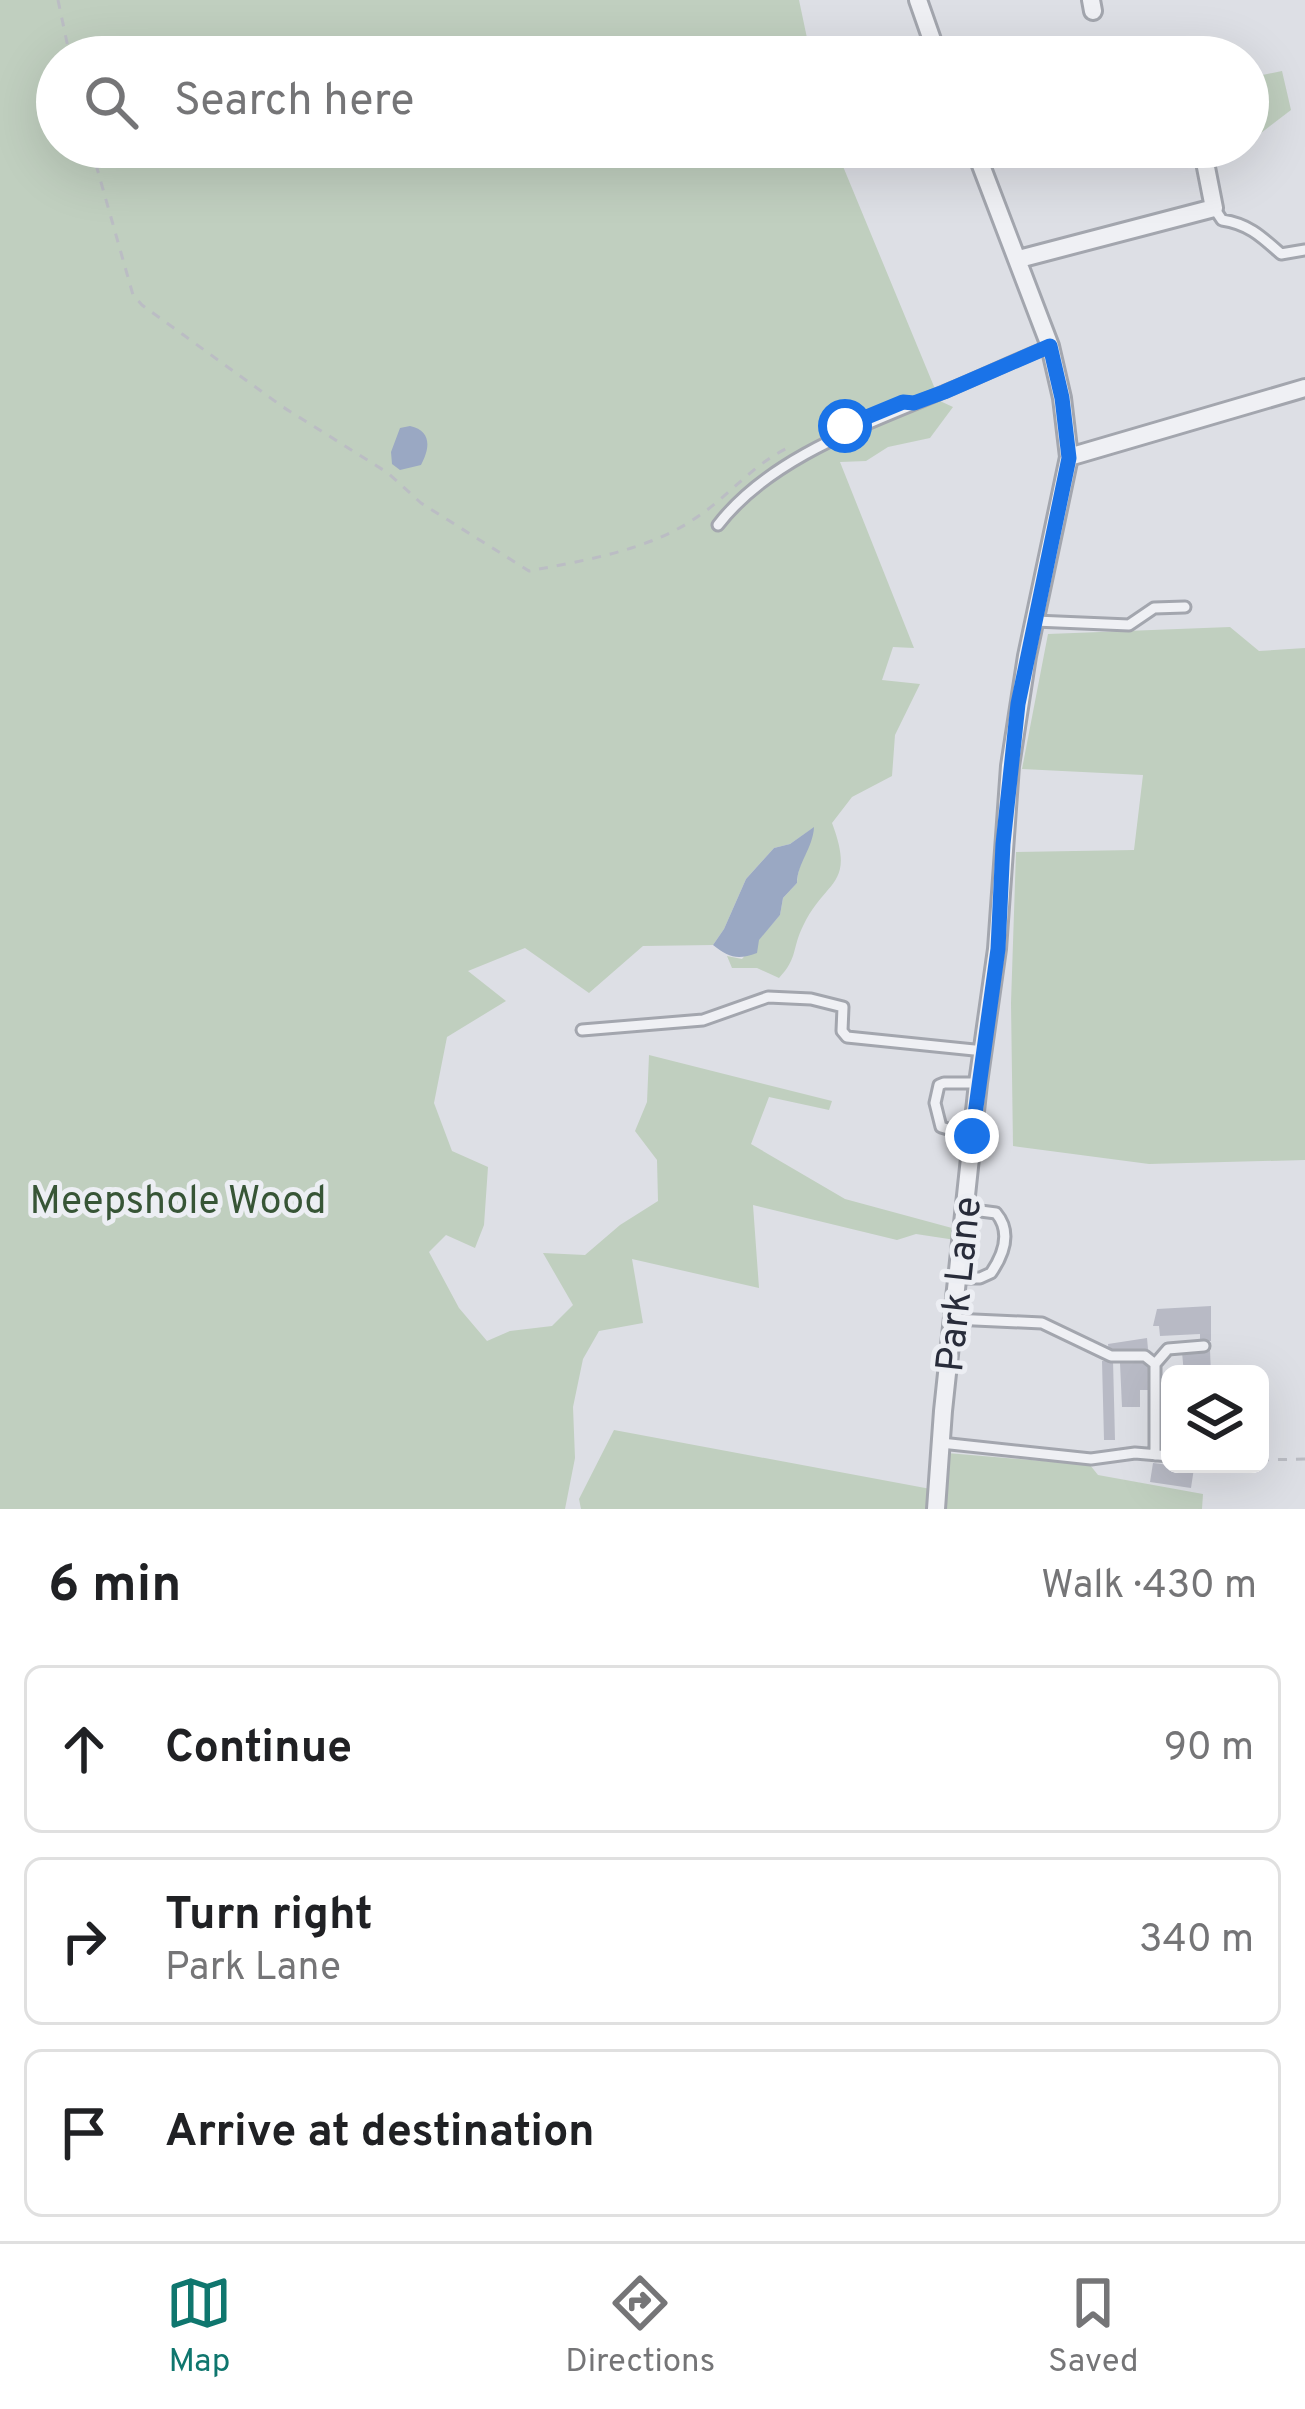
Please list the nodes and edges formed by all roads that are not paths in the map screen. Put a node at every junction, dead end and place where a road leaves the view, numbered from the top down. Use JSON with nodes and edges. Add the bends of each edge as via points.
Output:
{"nodes":[{"id":1,"x":918,"y":0,"type":"edge"},
{"id":2,"x":931,"y":36,"type":"edge"},
{"id":3,"x":982,"y":168,"type":"edge"},
{"id":4,"x":1206,"y":168,"type":"edge"},
{"id":5,"x":1214,"y":208,"type":"junction"},
{"id":6,"x":1305,"y":250,"type":"edge"},
{"id":7,"x":1019,"y":259,"type":"junction"},
{"id":8,"x":1050,"y":346,"type":"junction"},
{"id":9,"x":1305,"y":388,"type":"edge"},
{"id":10,"x":1069,"y":458,"type":"junction"},
{"id":11,"x":718,"y":525,"type":"dead end"},
{"id":12,"x":1185,"y":607,"type":"dead end"},
{"id":13,"x":1035,"y":621,"type":"junction"},
{"id":14,"x":582,"y":1030,"type":"dead end"},
{"id":15,"x":984,"y":1051,"type":"junction"},
{"id":16,"x":978,"y":1083,"type":"junction"},
{"id":17,"x":972,"y":1136,"type":"junction"},
{"id":18,"x":965,"y":1208,"type":"junction"},
{"id":19,"x":958,"y":1278,"type":"junction"},
{"id":20,"x":953,"y":1319,"type":"junction"},
{"id":21,"x":1204,"y":1346,"type":"dead end"},
{"id":22,"x":1155,"y":1364,"type":"junction"},
{"id":23,"x":940,"y":1443,"type":"junction"},
{"id":24,"x":1155,"y":1455,"type":"junction"},
{"id":25,"x":1161,"y":1455,"type":"edge"},
{"id":26,"x":936,"y":1509,"type":"edge"}],
"edges":[{"from":1,"to":2,"type":"street"},
{"from":3,"to":7,"type":"street","name":"Park Lane"},
{"from":4,"to":5,"type":"street"},
{"from":5,"to":6,"type":"lane","via":[[1281,254]]},
{"from":5,"to":7,"type":"street"},
{"from":7,"to":8,"type":"street","name":"Park Lane"},
{"from":8,"to":10,"type":"street","name":"Park Lane"},
{"from":8,"to":11,"type":"lane","via":[[811,453],[749,490]]},
{"from":9,"to":10,"type":"street"},
{"from":10,"to":13,"type":"street","name":"Park Lane"},
{"from":12,"to":13,"type":"lane","via":[[1154,608],[1129,625]]},
{"from":13,"to":15,"type":"street","name":"Park Lane","via":[[1010,766]]},
{"from":14,"to":15,"type":"lane","via":[[703,1020],[783,996],[843,1007],[847,1037]]},
{"from":15,"to":16,"type":"street","name":"Park Lane"},
{"from":16,"to":17,"type":"street","name":"Park Lane"},
{"from":16,"to":17,"type":"lane","via":[[944,1083],[936,1095],[941,1127]]},
{"from":17,"to":18,"type":"street","name":"Park Lane"},
{"from":18,"to":19,"type":"street","name":"Park Lane"},
{"from":18,"to":19,"type":"lane","via":[[996,1213],[1005,1238],[991,1273]]},
{"from":19,"to":20,"type":"street","name":"Park Lane"},
{"from":20,"to":22,"type":"lane","via":[[1042,1323],[1111,1356]]},
{"from":20,"to":23,"type":"street","name":"Park Lane"},
{"from":21,"to":22,"type":"lane","via":[[1168,1349]]},
{"from":22,"to":24,"type":"lane"},
{"from":23,"to":24,"type":"lane","via":[[1091,1459]]},
{"from":23,"to":26,"type":"street","name":"Park Lane"},
{"from":24,"to":25,"type":"lane"}]}
